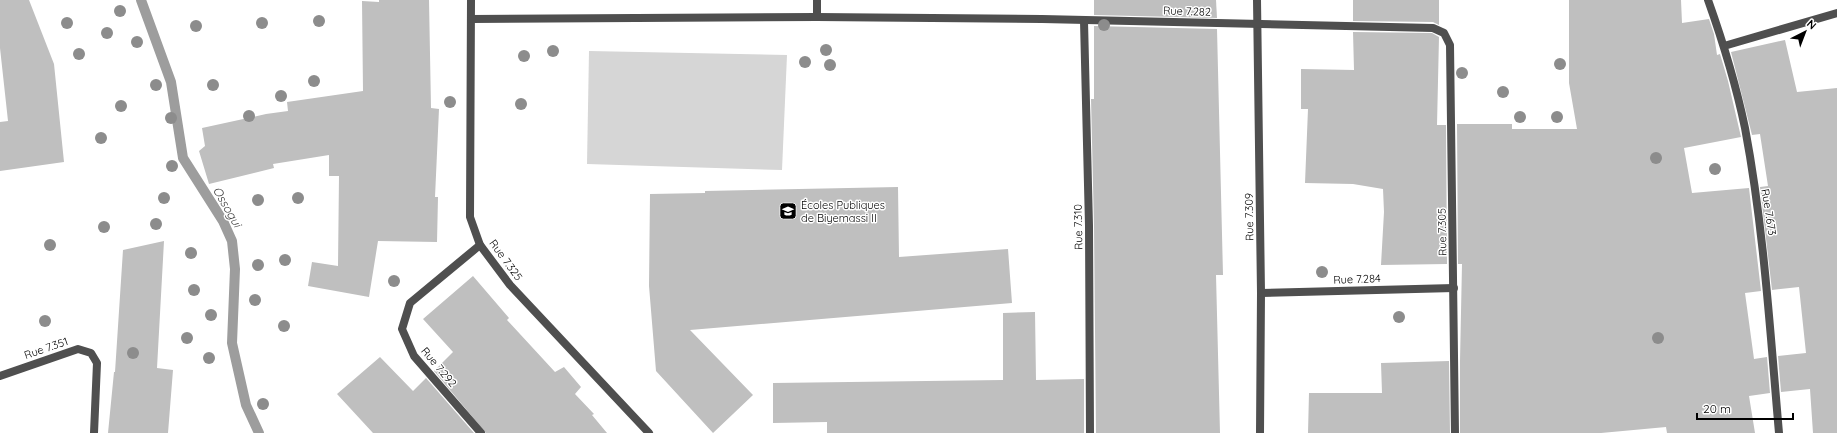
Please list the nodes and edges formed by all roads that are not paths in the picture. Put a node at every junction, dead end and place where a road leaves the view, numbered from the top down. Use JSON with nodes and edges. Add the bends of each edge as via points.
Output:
{"nodes":[{"id":1,"x":471,"y":0,"type":"edge"},
{"id":2,"x":817,"y":0,"type":"edge"},
{"id":3,"x":1257,"y":0,"type":"edge"},
{"id":4,"x":1708,"y":0,"type":"edge"},
{"id":5,"x":1837,"y":13,"type":"edge"},
{"id":6,"x":817,"y":17,"type":"junction"},
{"id":7,"x":471,"y":19,"type":"junction"},
{"id":8,"x":1084,"y":21,"type":"junction"},
{"id":9,"x":1257,"y":25,"type":"junction"},
{"id":10,"x":1444,"y":33,"type":"joint"},
{"id":11,"x":1724,"y":46,"type":"junction"},
{"id":12,"x":480,"y":244,"type":"junction"},
{"id":13,"x":1454,"y":288,"type":"junction"},
{"id":14,"x":1261,"y":293,"type":"junction"},
{"id":15,"x":0,"y":376,"type":"edge"},
{"id":16,"x":94,"y":433,"type":"edge"},
{"id":17,"x":481,"y":433,"type":"edge"},
{"id":18,"x":649,"y":433,"type":"edge"},
{"id":19,"x":1090,"y":433,"type":"edge"},
{"id":20,"x":1260,"y":433,"type":"edge"},
{"id":21,"x":1455,"y":433,"type":"edge"},
{"id":22,"x":1779,"y":433,"type":"edge"}],
"edges":[{"from":1,"to":7,"type":"street","name":"Rue 7.325"},
{"from":2,"to":6,"type":"street"},
{"from":3,"to":9,"type":"street","name":"Rue 7.309"},
{"from":4,"to":11,"type":"street","name":"Rue 7.673"},
{"from":5,"to":11,"type":"street"},
{"from":6,"to":7,"type":"street","name":"Rue 7.282"},
{"from":6,"to":8,"type":"street","name":"Rue 7.282"},
{"from":7,"to":12,"type":"street","name":"Rue 7.325","via":[[470,217]]},
{"from":8,"to":9,"type":"street","name":"Rue 7.282","via":[[1144,20]]},
{"from":8,"to":19,"type":"street","name":"Rue 7.310","via":[[1089,218]]},
{"from":9,"to":10,"type":"street","name":"Rue 7.282","via":[[1434,28]]},
{"from":9,"to":14,"type":"street","name":"Rue 7.309"},
{"from":10,"to":13,"type":"street","name":"Rue 7.305","via":[[1450,45]]},
{"from":11,"to":22,"type":"street","name":"Rue 7.673","via":[[1744,128],[1762,240]]},
{"from":12,"to":17,"type":"street","name":"Rue 7.292","via":[[410,303],[402,329],[414,356]]},
{"from":12,"to":18,"type":"street","name":"Rue 7.325","via":[[510,285]]},
{"from":13,"to":14,"type":"street","name":"Rue 7.284"},
{"from":13,"to":21,"type":"street","name":"Rue 7.305"},
{"from":14,"to":20,"type":"street","name":"Rue 7.309"},
{"from":15,"to":16,"type":"street","name":"Rue 7.351","via":[[78,349],[91,353],[97,363]]}]}
